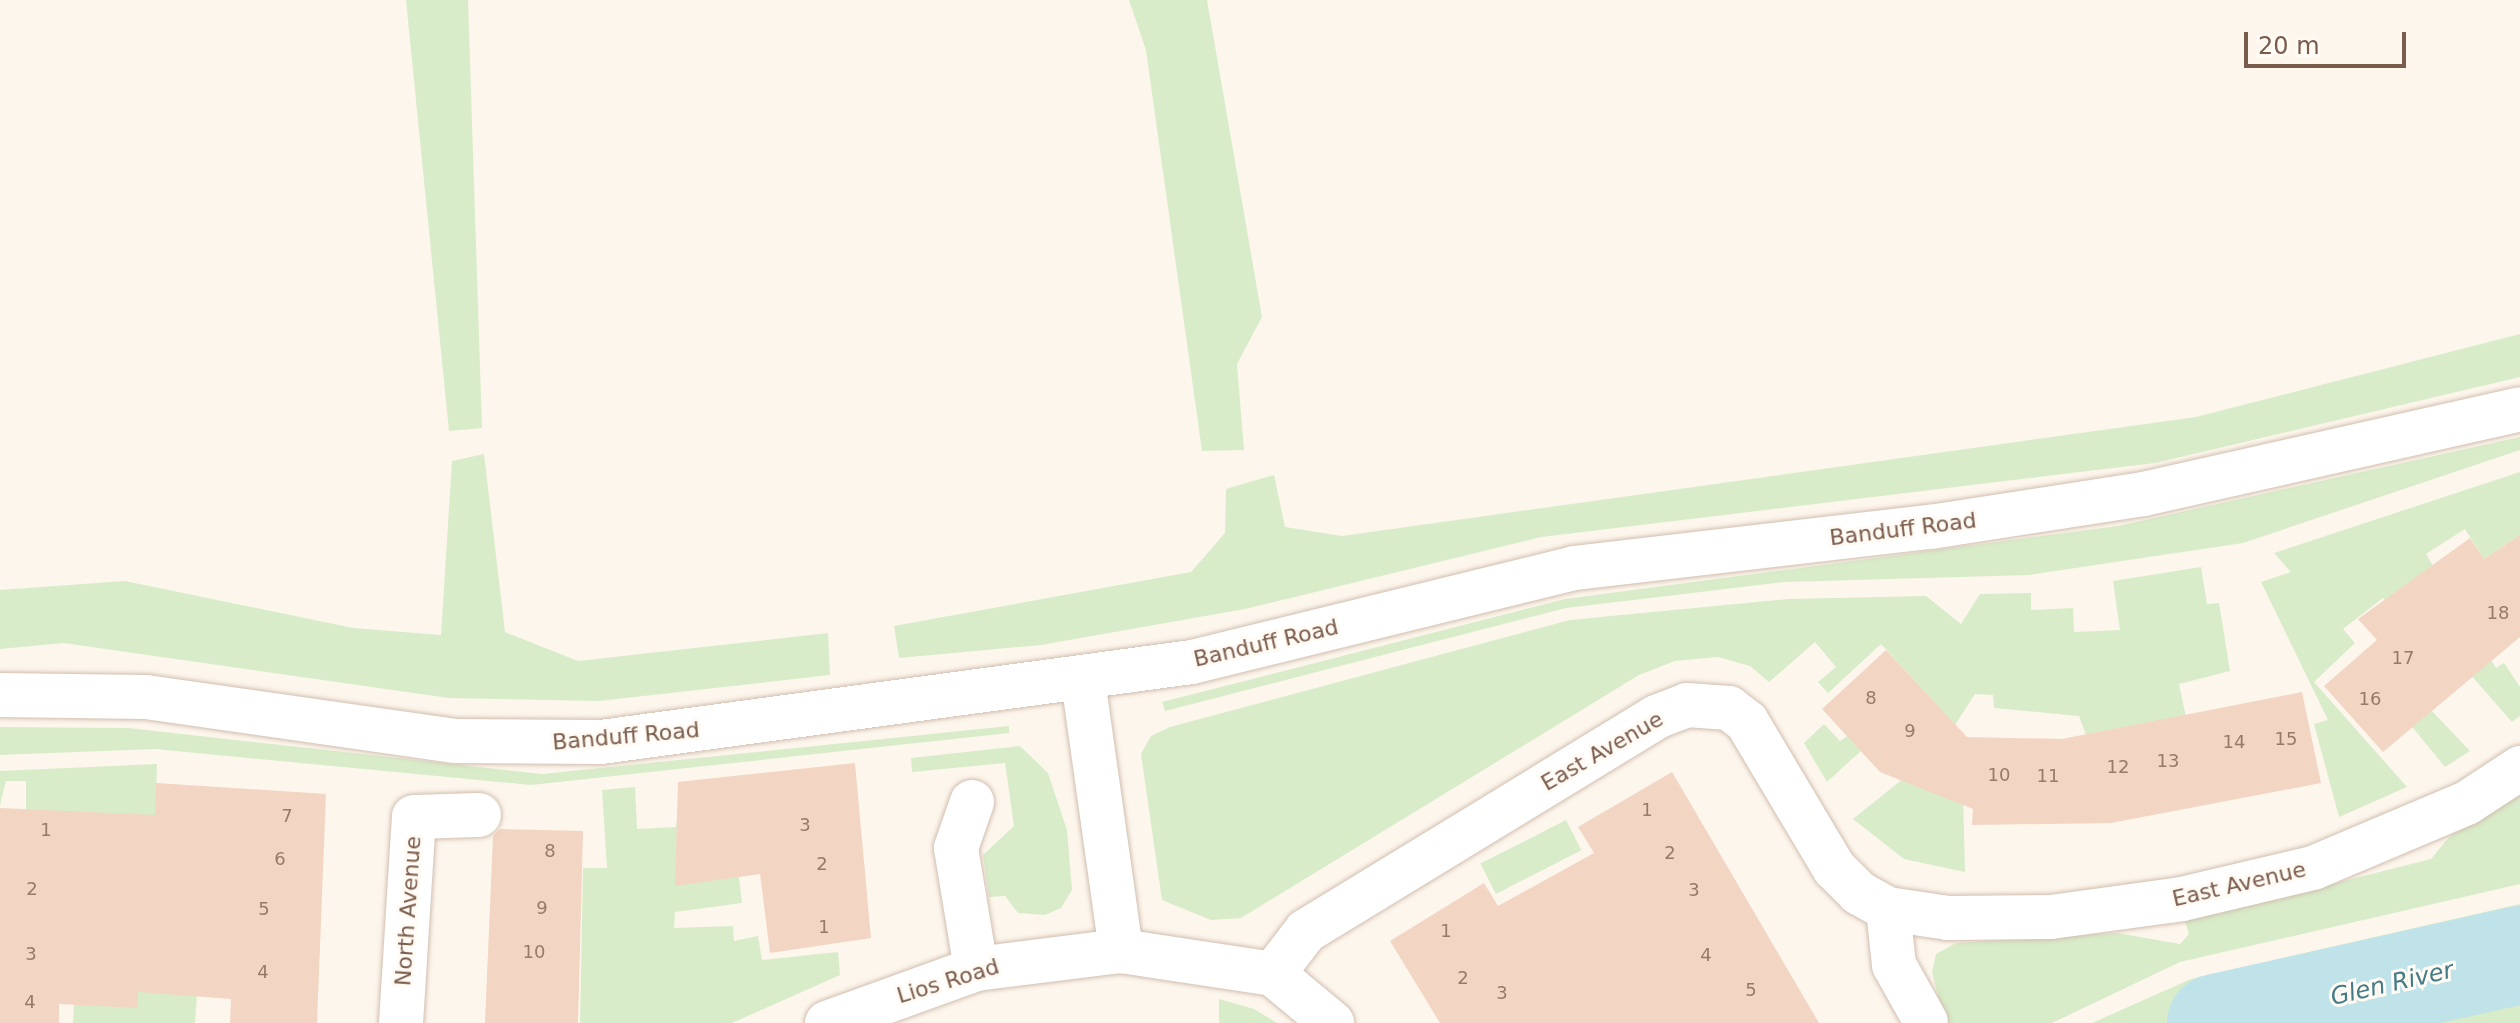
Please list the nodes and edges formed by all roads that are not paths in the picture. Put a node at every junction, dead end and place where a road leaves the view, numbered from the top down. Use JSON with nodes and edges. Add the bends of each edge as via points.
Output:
{"nodes":[{"id":1,"x":2520,"y":409,"type":"edge"},
{"id":2,"x":1083,"y":680,"type":"junction"},
{"id":3,"x":0,"y":695,"type":"edge"},
{"id":4,"x":2520,"y":768,"type":"edge"},
{"id":5,"x":972,"y":802,"type":"dead end"},
{"id":6,"x":479,"y":815,"type":"dead end"},
{"id":7,"x":1888,"y":909,"type":"junction"},
{"id":8,"x":1121,"y":951,"type":"junction"},
{"id":9,"x":976,"y":969,"type":"junction"},
{"id":10,"x":1273,"y":974,"type":"junction"},
{"id":11,"x":1926,"y":1022,"type":"edge"},
{"id":12,"x":401,"y":1023,"type":"edge"},
{"id":13,"x":827,"y":1023,"type":"edge"},
{"id":14,"x":1332,"y":1023,"type":"edge"}],
"edges":[{"from":1,"to":2,"type":"street","name":"Banduff Road","via":[[2144,494],[1931,527],[1574,568],[1192,662]]},
{"from":2,"to":3,"type":"street","name":"Banduff Road","via":[[601,742],[526,744],[443,739],[146,697]]},
{"from":2,"to":8,"type":"street"},
{"from":4,"to":7,"type":"street","name":"East Avenue","via":[[2467,803],[2384,842],[2313,868],[2182,899],[2051,917]]},
{"from":5,"to":9,"type":"street","via":[[956,848]]},
{"from":6,"to":12,"type":"street","name":"North Avenue","via":[[414,817]]},
{"from":7,"to":10,"type":"street","name":"East Avenue","via":[[1834,868],[1747,722],[1729,708],[1687,705],[1656,717],[1306,931]]},
{"from":7,"to":11,"type":"street","via":[[1894,965]]},
{"from":8,"to":9,"type":"street","name":"Lios Road"},
{"from":8,"to":10,"type":"street","name":"Lios Road"},
{"from":9,"to":13,"type":"street","name":"Lios Road"},
{"from":10,"to":14,"type":"street"}]}
